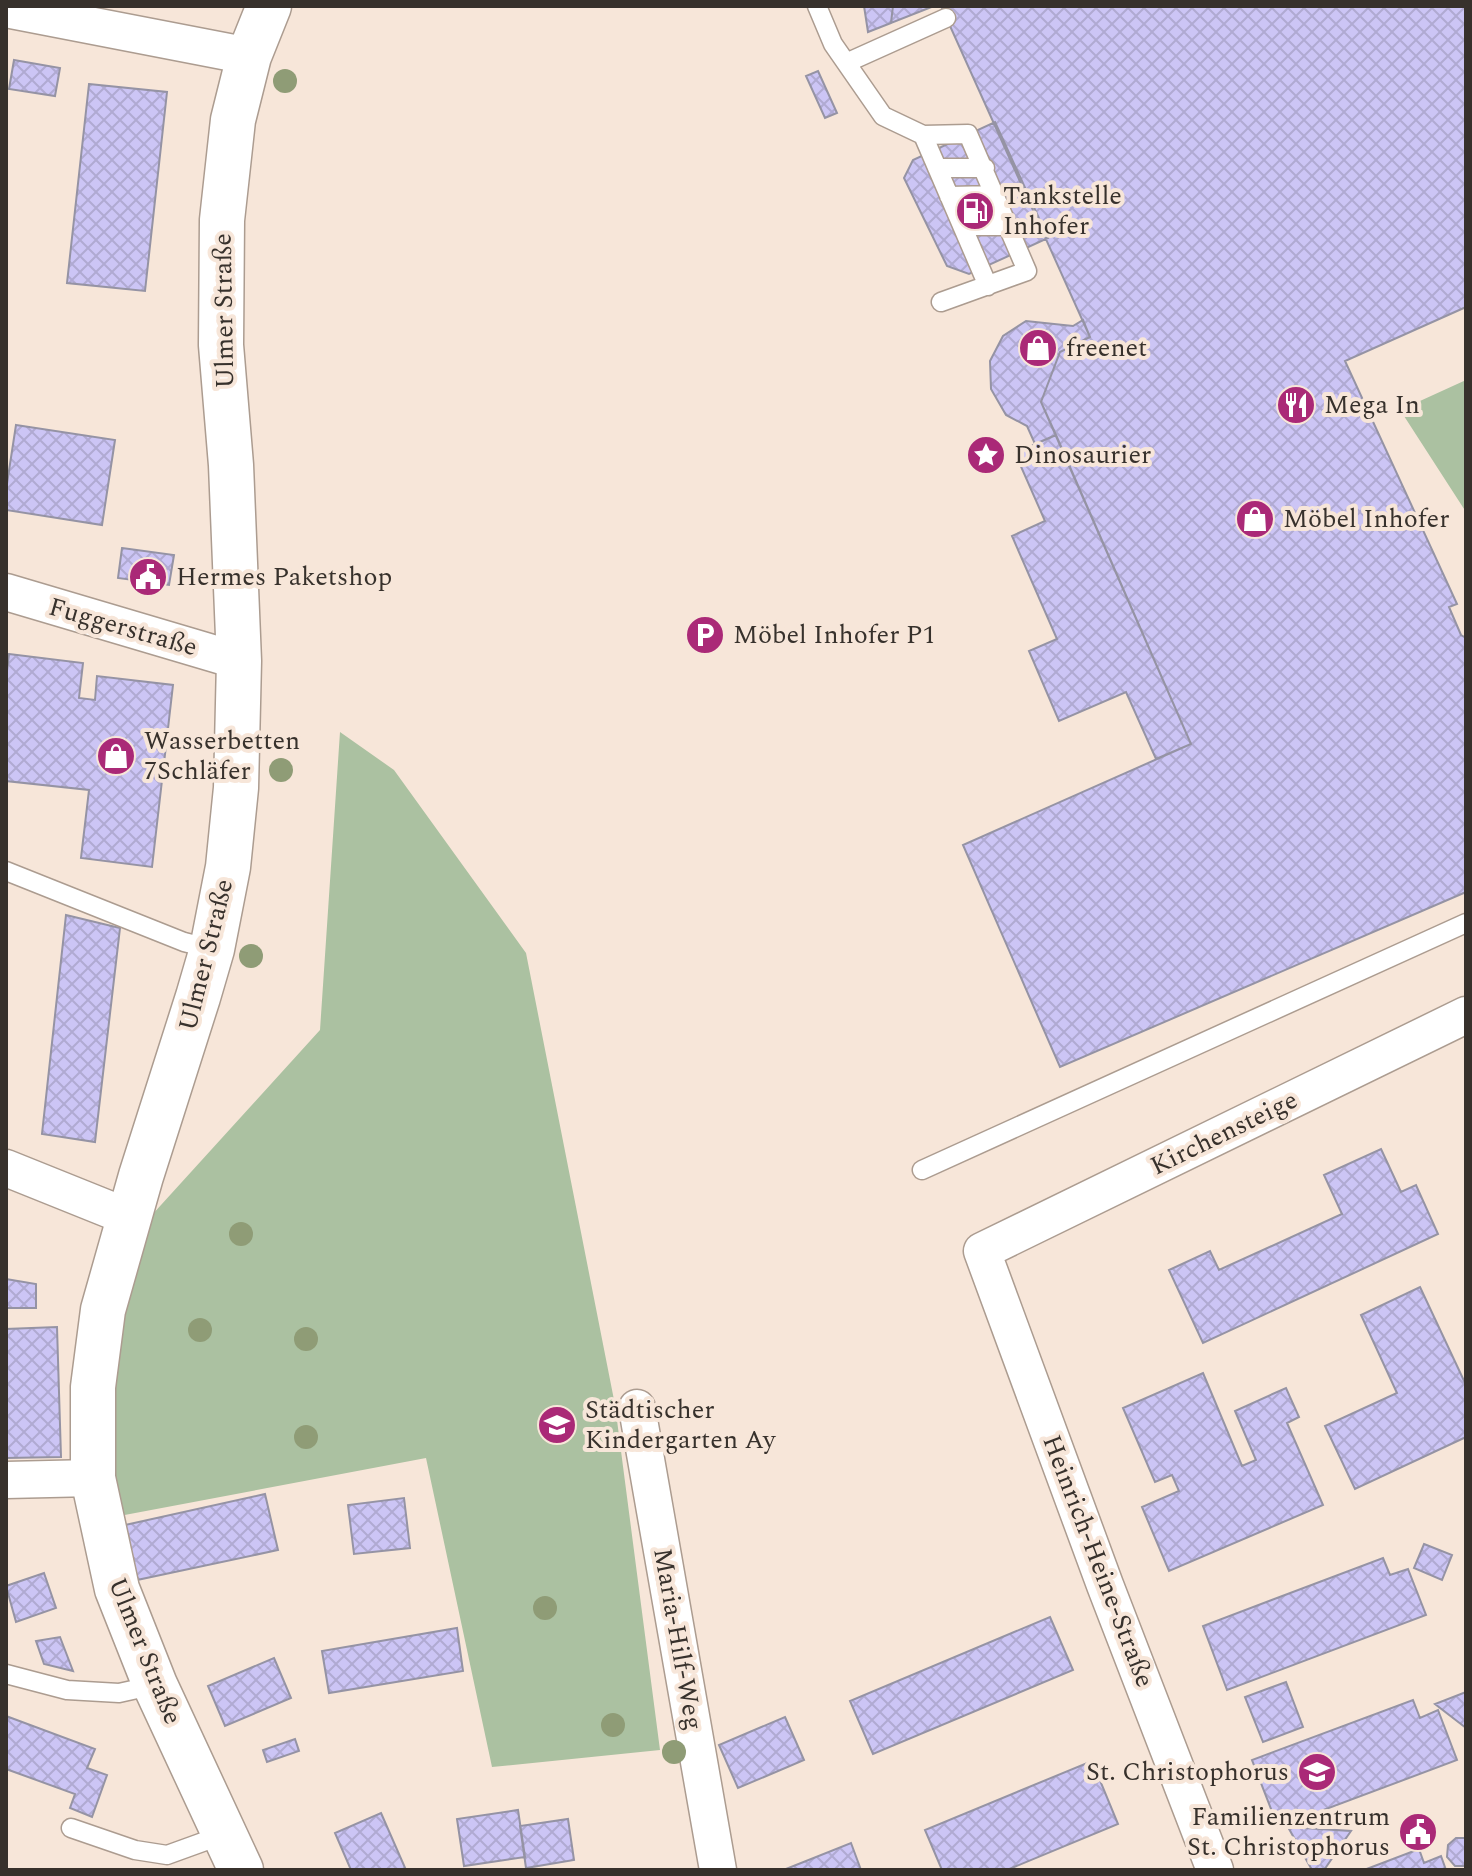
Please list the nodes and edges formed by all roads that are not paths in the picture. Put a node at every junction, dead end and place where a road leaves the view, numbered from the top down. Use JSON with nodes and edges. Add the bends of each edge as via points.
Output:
{"nodes":[{"id":1,"x":269,"y":6,"type":"edge"},
{"id":2,"x":817,"y":6,"type":"edge"},
{"id":3,"x":6,"y":9,"type":"edge"},
{"id":4,"x":946,"y":18,"type":"dead end"},
{"id":5,"x":249,"y":56,"type":"junction"},
{"id":6,"x":846,"y":63,"type":"junction"},
{"id":7,"x":923,"y":135,"type":"junction"},
{"id":8,"x":937,"y":168,"type":"junction"},
{"id":9,"x":985,"y":168,"type":"junction"},
{"id":10,"x":996,"y":195,"type":"junction"},
{"id":11,"x":949,"y":196,"type":"junction"},
{"id":12,"x":962,"y":226,"type":"junction"},
{"id":13,"x":1009,"y":226,"type":"junction"},
{"id":14,"x":988,"y":286,"type":"junction"},
{"id":15,"x":941,"y":302,"type":"dead end"},
{"id":16,"x":6,"y":592,"type":"edge"},
{"id":17,"x":239,"y":661,"type":"junction"},
{"id":18,"x":6,"y":871,"type":"edge"},
{"id":19,"x":1466,"y":923,"type":"edge"},
{"id":20,"x":212,"y":949,"type":"junction"},
{"id":21,"x":1466,"y":1015,"type":"edge"},
{"id":22,"x":6,"y":1168,"type":"edge"},
{"id":23,"x":922,"y":1170,"type":"dead end"},
{"id":24,"x":128,"y":1217,"type":"junction"},
{"id":25,"x":982,"y":1251,"type":"joint"},
{"id":26,"x":637,"y":1408,"type":"dead end"},
{"id":27,"x":93,"y":1478,"type":"junction"},
{"id":28,"x":6,"y":1480,"type":"edge"},
{"id":29,"x":6,"y":1674,"type":"edge"},
{"id":30,"x":155,"y":1685,"type":"junction"},
{"id":31,"x":71,"y":1828,"type":"dead end"},
{"id":32,"x":233,"y":1852,"type":"edge"},
{"id":33,"x":718,"y":1870,"type":"edge"},
{"id":34,"x":1215,"y":1870,"type":"edge"}],
"edges":[{"from":1,"to":5,"type":"street","name":"Ulmer Straße"},
{"from":2,"to":6,"type":"lane"},
{"from":3,"to":5,"type":"street"},
{"from":4,"to":6,"type":"lane"},
{"from":5,"to":17,"type":"street","name":"Ulmer Straße","via":[[233,120],[222,220],[221,345]]},
{"from":6,"to":7,"type":"lane","via":[[883,116]]},
{"from":7,"to":8,"type":"lane"},
{"from":7,"to":9,"type":"lane","via":[[968,134]]},
{"from":8,"to":9,"type":"lane"},
{"from":8,"to":11,"type":"lane"},
{"from":9,"to":10,"type":"lane"},
{"from":10,"to":11,"type":"lane"},
{"from":10,"to":13,"type":"lane"},
{"from":11,"to":12,"type":"lane"},
{"from":12,"to":13,"type":"lane"},
{"from":12,"to":14,"type":"lane"},
{"from":13,"to":14,"type":"lane","via":[[1027,271]]},
{"from":14,"to":15,"type":"lane"},
{"from":16,"to":17,"type":"street","name":"Fuggerstraße"},
{"from":17,"to":20,"type":"street","name":"Ulmer Straße","via":[[235,801]]},
{"from":18,"to":20,"type":"lane"},
{"from":19,"to":23,"type":"lane"},
{"from":20,"to":24,"type":"street","name":"Ulmer Straße"},
{"from":21,"to":25,"type":"street","name":"Kirchensteige"},
{"from":22,"to":24,"type":"street"},
{"from":24,"to":27,"type":"street","name":"Ulmer Straße","via":[[103,1310],[93,1387]]},
{"from":25,"to":34,"type":"street","name":"Heinrich-Heine-Straße"},
{"from":26,"to":33,"type":"street","name":"Maria-Hilf-Weg"},
{"from":27,"to":28,"type":"street"},
{"from":27,"to":30,"type":"street","name":"Ulmer Straße","via":[[117,1589]]},
{"from":29,"to":30,"type":"lane","via":[[67,1690],[119,1693]]},
{"from":30,"to":32,"type":"street","name":"Ulmer Straße"},
{"from":31,"to":32,"type":"lane","via":[[167,1855]]}]}
